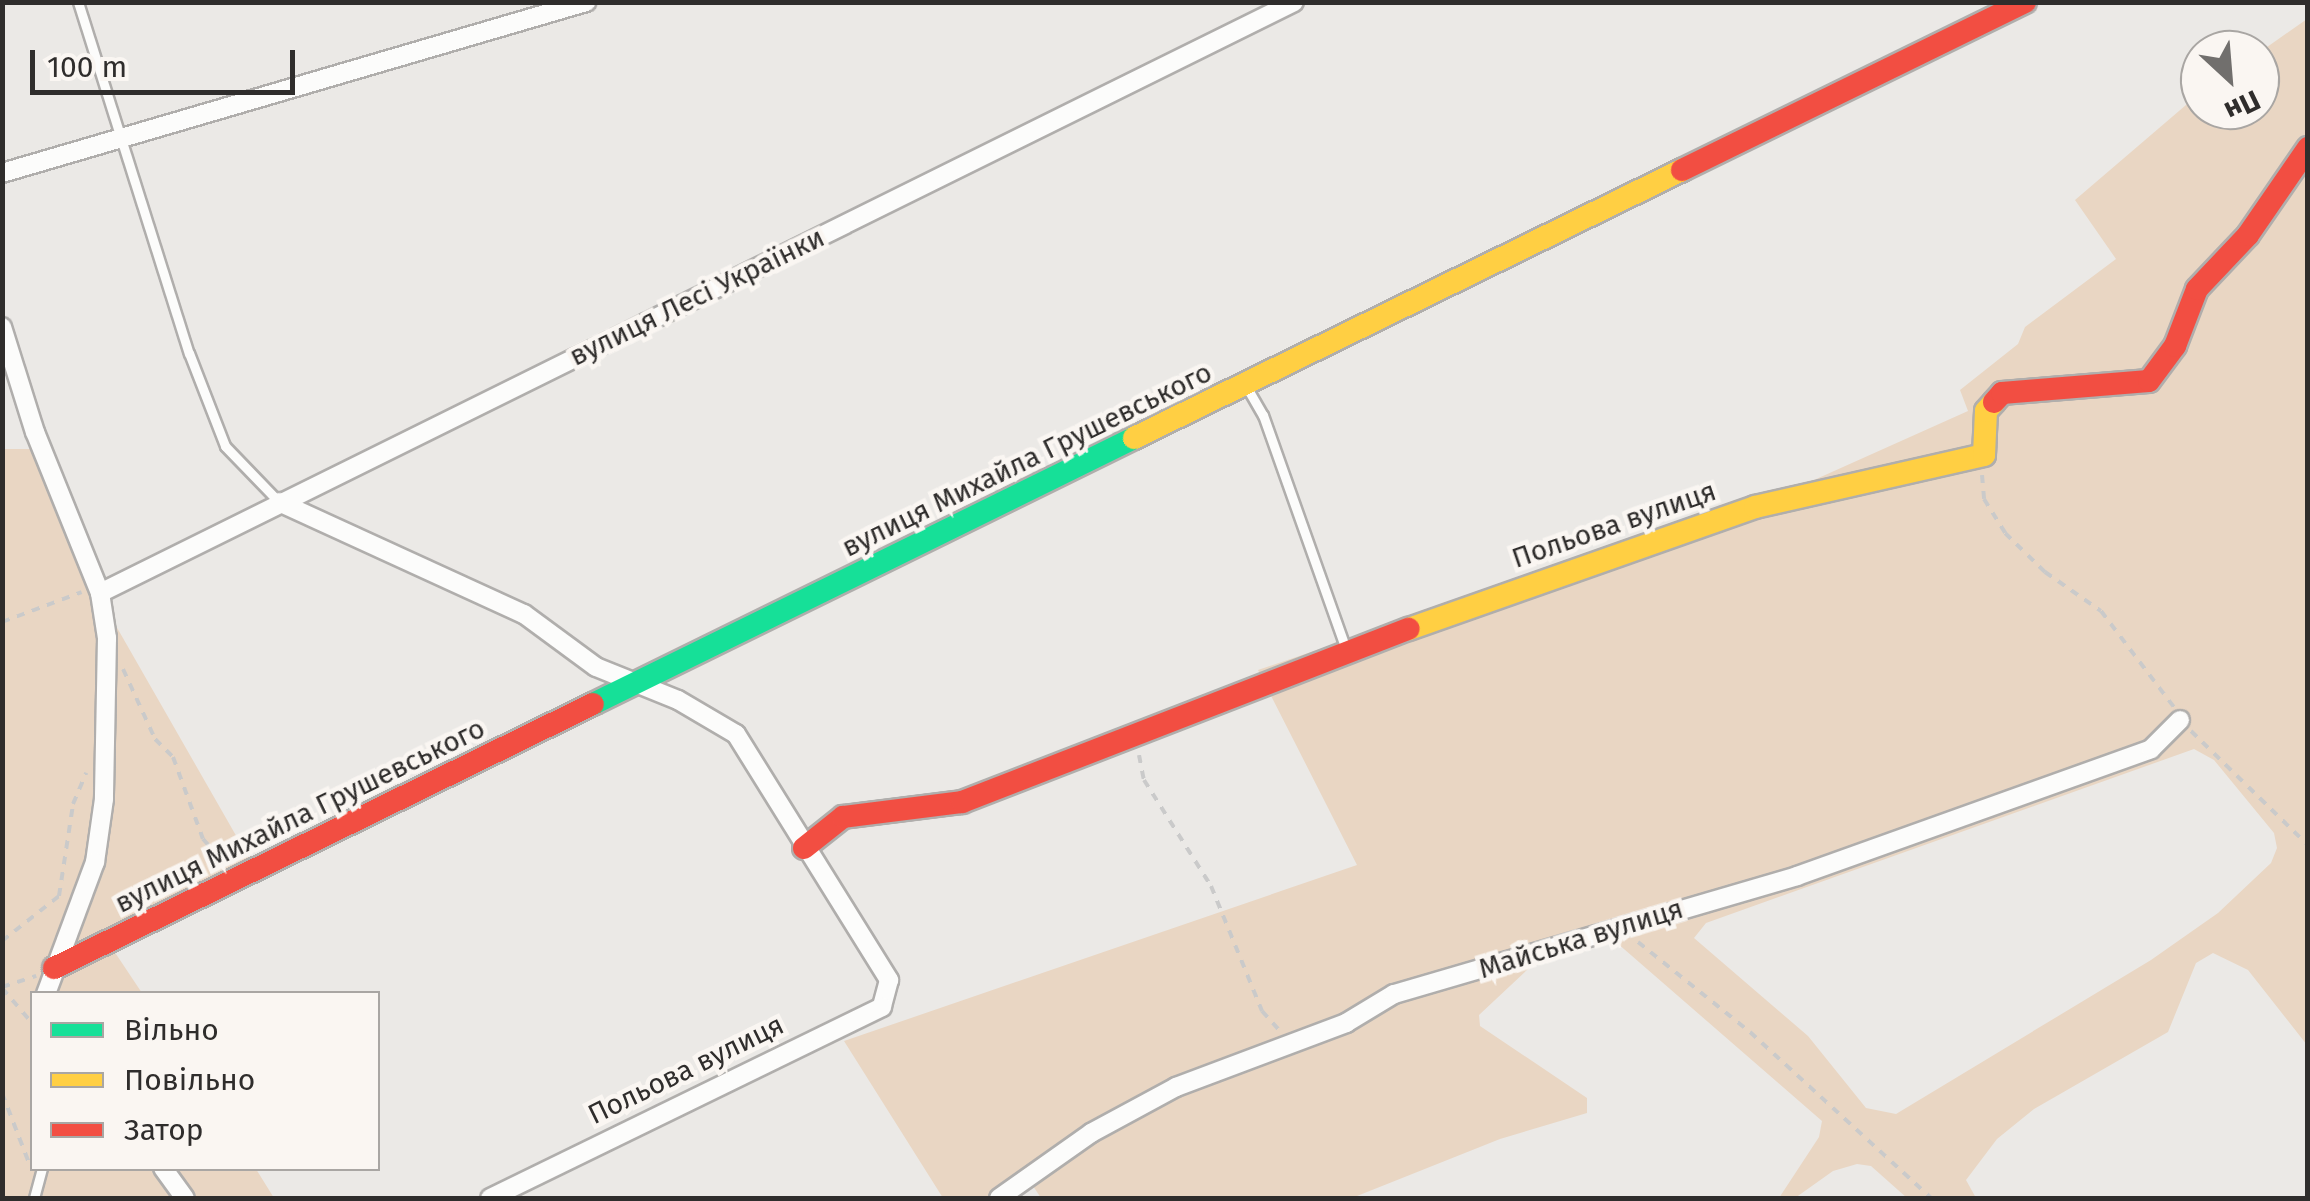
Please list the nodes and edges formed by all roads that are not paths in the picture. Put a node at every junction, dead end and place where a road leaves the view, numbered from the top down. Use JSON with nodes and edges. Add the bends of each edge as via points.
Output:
{"nodes":[{"id":1,"x":78,"y":2,"type":"edge"},
{"id":2,"x":586,"y":2,"type":"edge"},
{"id":3,"x":1294,"y":2,"type":"edge"},
{"id":4,"x":2026,"y":2,"type":"edge"},
{"id":5,"x":122,"y":137,"type":"junction"},
{"id":6,"x":2308,"y":148,"type":"edge"},
{"id":7,"x":2,"y":173,"type":"edge"},
{"id":8,"x":2,"y":328,"type":"edge"},
{"id":9,"x":1246,"y":386,"type":"junction"},
{"id":10,"x":279,"y":502,"type":"junction"},
{"id":11,"x":97,"y":588,"type":"junction"},
{"id":12,"x":1347,"y":651,"type":"junction"},
{"id":13,"x":637,"y":686,"type":"junction"},
{"id":14,"x":2180,"y":720,"type":"road end"},
{"id":15,"x":804,"y":848,"type":"junction"},
{"id":16,"x":54,"y":968,"type":"junction"},
{"id":17,"x":47,"y":991,"type":"edge"},
{"id":18,"x":41,"y":1171,"type":"edge"},
{"id":19,"x":165,"y":1171,"type":"edge"},
{"id":20,"x":34,"y":1195,"type":"edge"},
{"id":21,"x":186,"y":1198,"type":"edge"},
{"id":22,"x":490,"y":1198,"type":"edge"},
{"id":23,"x":999,"y":1198,"type":"edge"}],
"edges":[{"from":1,"to":5,"type":"lane"},
{"from":2,"to":5,"type":"street"},
{"from":3,"to":10,"type":"street","name":"вулиця Лесі Українки"},
{"from":4,"to":9,"type":"street","name":"вулиця Михайла Грушевського"},
{"from":5,"to":7,"type":"street"},
{"from":5,"to":10,"type":"lane","via":[[225,446]]},
{"from":6,"to":12,"type":"street","name":"Польова вулиця","via":[[2248,236],[2197,289],[2157,373],[2128,386],[2002,392],[1986,411],[1984,455],[1755,508]]},
{"from":8,"to":11,"type":"street"},
{"from":9,"to":12,"type":"lane","via":[[1263,416]]},
{"from":9,"to":13,"type":"street","name":"вулиця Михайла Грушевського"},
{"from":10,"to":11,"type":"street","name":"вулиця Лесі Українки"},
{"from":10,"to":13,"type":"street","via":[[524,614],[596,667]]},
{"from":11,"to":16,"type":"street","via":[[107,638],[106,760],[95,862]]},
{"from":12,"to":15,"type":"street","name":"Польова вулиця","via":[[962,802],[843,817]]},
{"from":13,"to":15,"type":"street","via":[[736,734]]},
{"from":13,"to":16,"type":"street","name":"вулиця Михайла Грушевського"},
{"from":14,"to":23,"type":"street","name":"Майська вулиця","via":[[2151,748],[1797,876],[1394,994],[1306,1037],[1176,1087],[1091,1133]]},
{"from":15,"to":22,"type":"street","name":"Польова вулиця","via":[[889,980],[882,1008]]},
{"from":16,"to":17,"type":"street"},
{"from":18,"to":20,"type":"lane"},
{"from":19,"to":21,"type":"street"}]}
